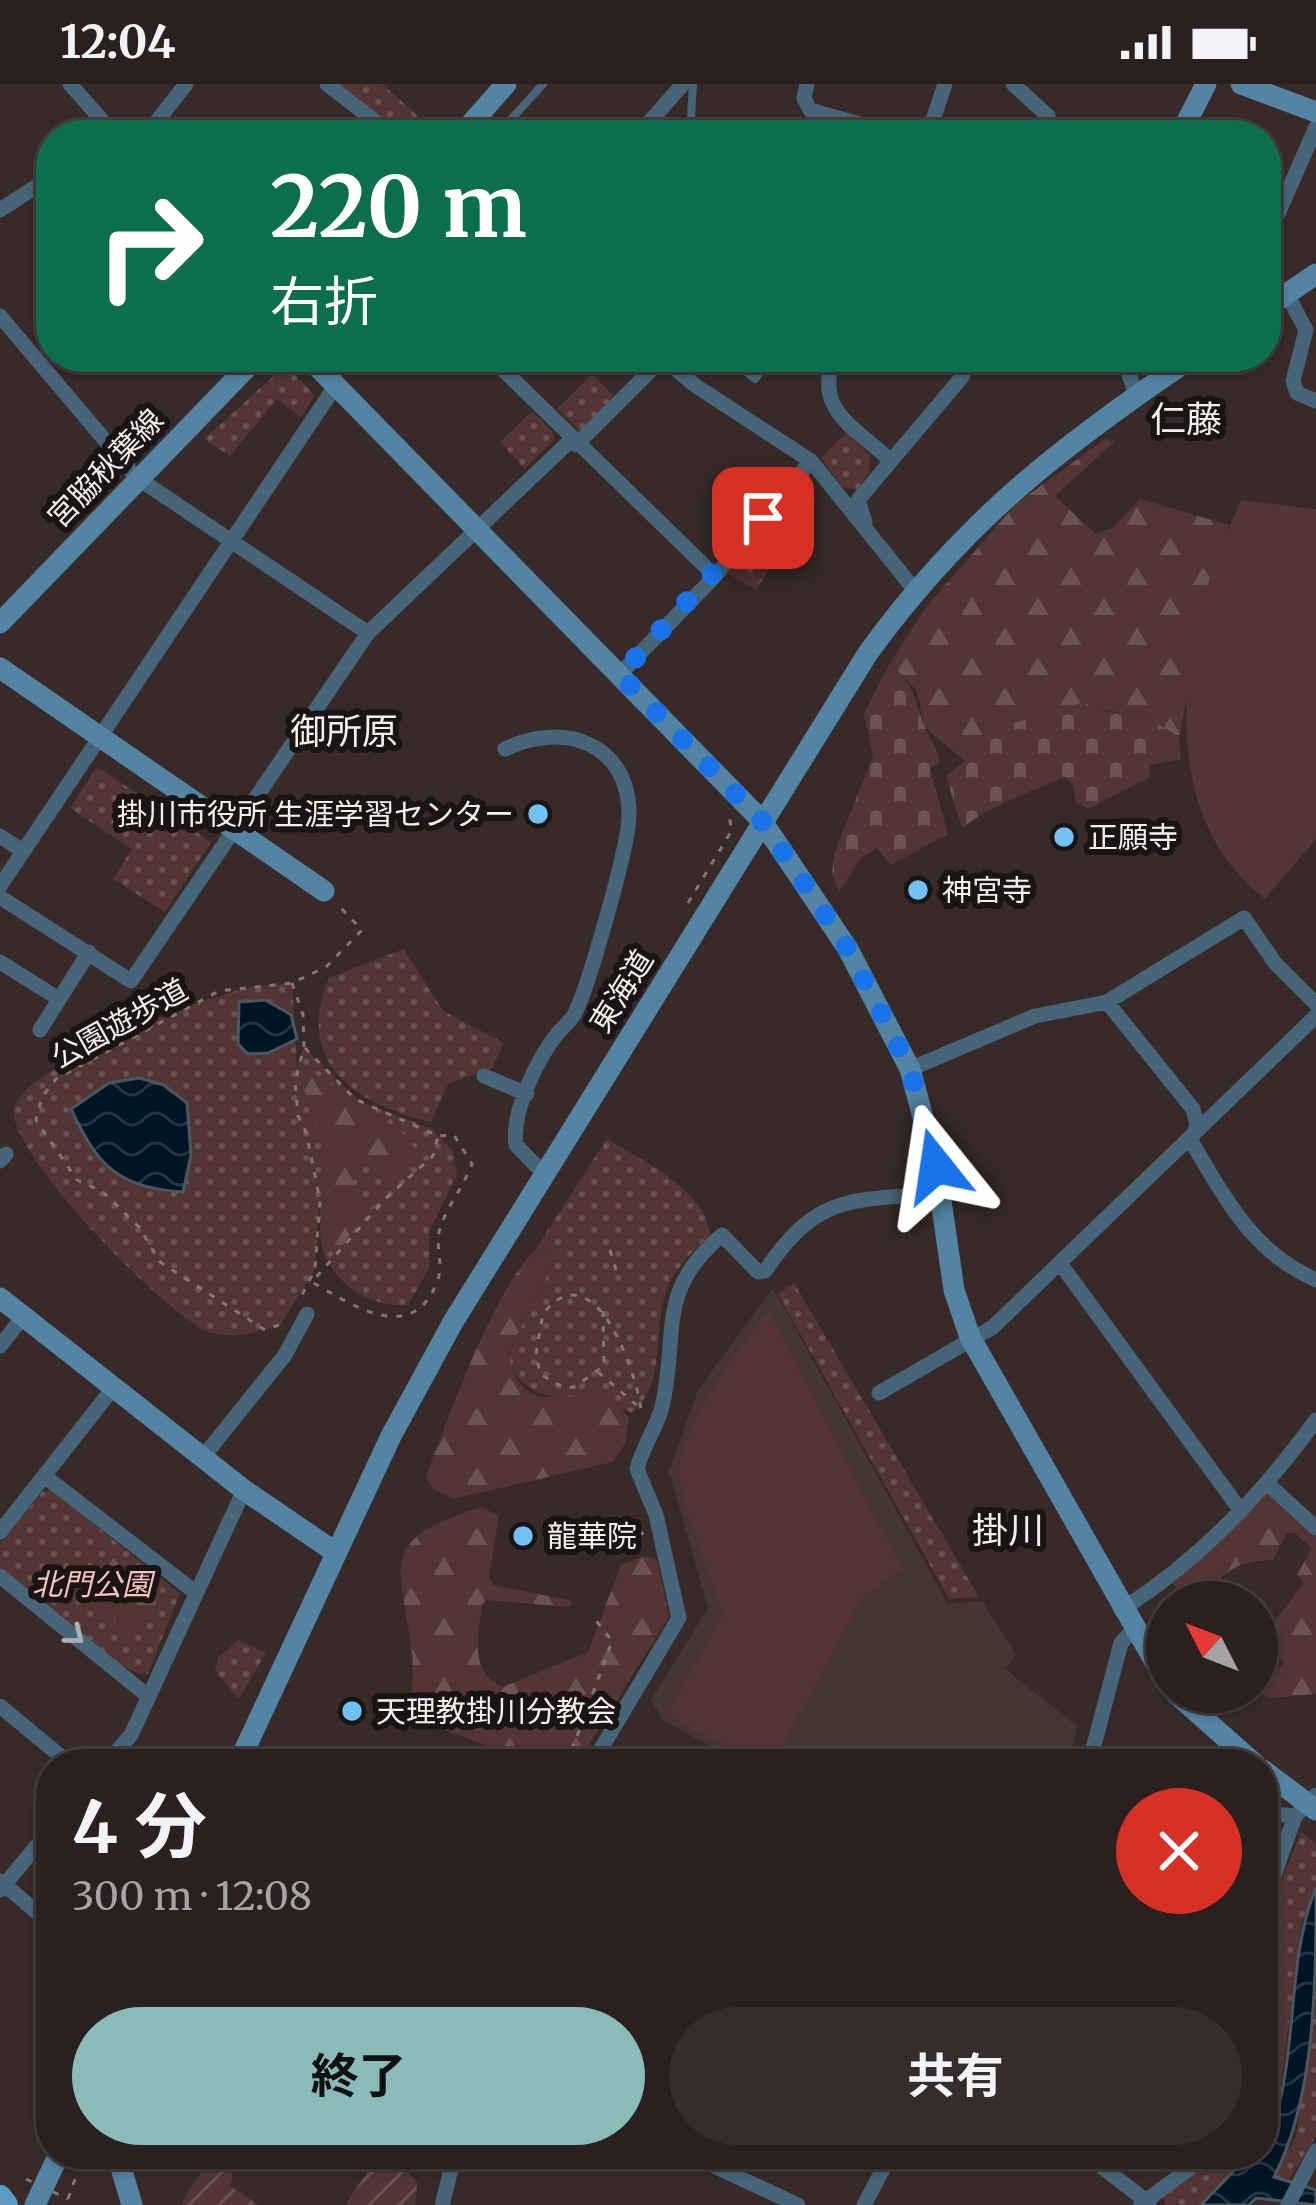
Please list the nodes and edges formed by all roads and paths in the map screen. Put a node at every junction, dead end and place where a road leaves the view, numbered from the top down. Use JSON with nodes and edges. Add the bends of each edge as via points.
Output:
{"nodes":[{"id":1,"x":70,"y":84,"type":"edge"},
{"id":2,"x":186,"y":84,"type":"edge"},
{"id":3,"x":327,"y":84,"type":"edge"},
{"id":4,"x":506,"y":84,"type":"edge"},
{"id":5,"x":543,"y":84,"type":"edge"},
{"id":6,"x":682,"y":84,"type":"edge"},
{"id":7,"x":693,"y":84,"type":"edge"},
{"id":8,"x":807,"y":84,"type":"edge"},
{"id":9,"x":945,"y":84,"type":"edge"},
{"id":10,"x":1013,"y":84,"type":"edge"},
{"id":11,"x":1206,"y":84,"type":"edge"},
{"id":12,"x":1241,"y":84,"type":"edge"},
{"id":13,"x":1316,"y":112,"type":"edge"},
{"id":14,"x":102,"y":120,"type":"edge"},
{"id":15,"x":158,"y":120,"type":"edge"},
{"id":16,"x":374,"y":120,"type":"edge"},
{"id":17,"x":474,"y":120,"type":"edge"},
{"id":18,"x":511,"y":120,"type":"edge"},
{"id":19,"x":651,"y":120,"type":"edge"},
{"id":20,"x":691,"y":120,"type":"edge"},
{"id":21,"x":845,"y":120,"type":"edge"},
{"id":22,"x":933,"y":120,"type":"edge"},
{"id":23,"x":1048,"y":120,"type":"edge"},
{"id":24,"x":1188,"y":120,"type":"edge"},
{"id":25,"x":1316,"y":127,"type":"edge"},
{"id":26,"x":36,"y":187,"type":"edge"},
{"id":27,"x":1281,"y":207,"type":"edge"},
{"id":28,"x":0,"y":210,"type":"edge"},
{"id":29,"x":1316,"y":274,"type":"edge"},
{"id":30,"x":1287,"y":294,"type":"junction"},
{"id":31,"x":1281,"y":298,"type":"edge"},
{"id":32,"x":0,"y":316,"type":"edge"},
{"id":33,"x":36,"y":348,"type":"edge"},
{"id":34,"x":57,"y":372,"type":"edge"},
{"id":35,"x":242,"y":372,"type":"edge"},
{"id":36,"x":322,"y":372,"type":"edge"},
{"id":37,"x":339,"y":372,"type":"edge"},
{"id":38,"x":505,"y":372,"type":"edge"},
{"id":39,"x":647,"y":372,"type":"edge"},
{"id":40,"x":678,"y":372,"type":"edge"},
{"id":41,"x":829,"y":372,"type":"edge"},
{"id":42,"x":964,"y":372,"type":"edge"},
{"id":43,"x":1128,"y":372,"type":"edge"},
{"id":44,"x":1170,"y":372,"type":"edge"},
{"id":45,"x":332,"y":382,"type":"junction"},
{"id":46,"x":1136,"y":395,"type":"junction"},
{"id":47,"x":1316,"y":400,"type":"edge"},
{"id":48,"x":573,"y":442,"type":"junction"},
{"id":49,"x":889,"y":459,"type":"junction"},
{"id":50,"x":811,"y":461,"type":"junction"},
{"id":51,"x":136,"y":477,"type":"junction"},
{"id":52,"x":476,"y":530,"type":"junction"},
{"id":53,"x":868,"y":531,"type":"junction"},
{"id":54,"x":230,"y":542,"type":"junction"},
{"id":55,"x":715,"y":576,"type":"junction"},
{"id":56,"x":914,"y":589,"type":"junction"},
{"id":57,"x":0,"y":623,"type":"edge"},
{"id":58,"x":368,"y":633,"type":"junction"},
{"id":59,"x":0,"y":668,"type":"edge"},
{"id":60,"x":620,"y":675,"type":"junction"},
{"id":61,"x":100,"y":740,"type":"junction"},
{"id":62,"x":505,"y":749,"type":"dead end"},
{"id":63,"x":728,"y":814,"type":"dead end"},
{"id":64,"x":762,"y":821,"type":"junction"},
{"id":65,"x":732,"y":830,"type":"dead end"},
{"id":66,"x":234,"y":831,"type":"junction"},
{"id":67,"x":0,"y":836,"type":"edge"},
{"id":68,"x":23,"y":851,"type":"junction"},
{"id":69,"x":0,"y":886,"type":"edge"},
{"id":70,"x":324,"y":891,"type":"joint"},
{"id":71,"x":0,"y":897,"type":"edge"},
{"id":72,"x":88,"y":952,"type":"junction"},
{"id":73,"x":0,"y":962,"type":"edge"},
{"id":74,"x":292,"y":983,"type":"junction"},
{"id":75,"x":59,"y":999,"type":"junction"},
{"id":76,"x":1107,"y":1002,"type":"junction"},
{"id":77,"x":1316,"y":1004,"type":"edge"},
{"id":78,"x":1316,"y":1016,"type":"edge"},
{"id":79,"x":40,"y":1030,"type":"dead end"},
{"id":80,"x":304,"y":1047,"type":"junction"},
{"id":81,"x":910,"y":1069,"type":"junction"},
{"id":82,"x":484,"y":1076,"type":"dead end"},
{"id":83,"x":527,"y":1094,"type":"junction"},
{"id":84,"x":438,"y":1136,"type":"junction"},
{"id":85,"x":1191,"y":1141,"type":"junction"},
{"id":86,"x":543,"y":1173,"type":"junction"},
{"id":87,"x":940,"y":1193,"type":"junction"},
{"id":88,"x":610,"y":1250,"type":"dead end"},
{"id":89,"x":1062,"y":1266,"type":"junction"},
{"id":90,"x":616,"y":1270,"type":"dead end"},
{"id":91,"x":1316,"y":1280,"type":"edge"},
{"id":92,"x":312,"y":1282,"type":"junction"},
{"id":93,"x":0,"y":1298,"type":"edge"},
{"id":94,"x":604,"y":1311,"type":"junction"},
{"id":95,"x":299,"y":1312,"type":"joint"},
{"id":96,"x":23,"y":1316,"type":"junction"},
{"id":97,"x":281,"y":1324,"type":"dead end"},
{"id":98,"x":970,"y":1336,"type":"junction"},
{"id":99,"x":0,"y":1346,"type":"edge"},
{"id":100,"x":598,"y":1372,"type":"junction"},
{"id":101,"x":114,"y":1388,"type":"junction"},
{"id":102,"x":879,"y":1394,"type":"dead end"},
{"id":103,"x":641,"y":1409,"type":"junction"},
{"id":104,"x":1316,"y":1420,"type":"edge"},
{"id":105,"x":640,"y":1422,"type":"dead end"},
{"id":106,"x":203,"y":1457,"type":"junction"},
{"id":107,"x":46,"y":1478,"type":"junction"},
{"id":108,"x":1269,"y":1485,"type":"junction"},
{"id":109,"x":244,"y":1490,"type":"junction"},
{"id":110,"x":1240,"y":1511,"type":"junction"},
{"id":111,"x":1316,"y":1528,"type":"edge"},
{"id":112,"x":0,"y":1532,"type":"edge"},
{"id":113,"x":335,"y":1552,"type":"junction"},
{"id":114,"x":0,"y":1576,"type":"edge"},
{"id":115,"x":195,"y":1592,"type":"junction"},
{"id":116,"x":594,"y":1618,"type":"dead end"},
{"id":117,"x":1127,"y":1620,"type":"junction"},
{"id":118,"x":1146,"y":1650,"type":"edge"},
{"id":119,"x":149,"y":1697,"type":"junction"},
{"id":120,"x":0,"y":1706,"type":"edge"},
{"id":121,"x":1198,"y":1713,"type":"edge"},
{"id":122,"x":52,"y":1749,"type":"edge"},
{"id":123,"x":119,"y":1749,"type":"edge"},
{"id":124,"x":245,"y":1749,"type":"edge"},
{"id":125,"x":572,"y":1749,"type":"edge"},
{"id":126,"x":601,"y":1749,"type":"edge"},
{"id":127,"x":1093,"y":1749,"type":"edge"},
{"id":128,"x":1238,"y":1749,"type":"edge"},
{"id":129,"x":1278,"y":1782,"type":"edge"},
{"id":130,"x":1310,"y":1807,"type":"edge"},
{"id":131,"x":1278,"y":1811,"type":"edge"},
{"id":132,"x":36,"y":1846,"type":"edge"},
{"id":133,"x":1278,"y":1875,"type":"edge"},
{"id":134,"x":1,"y":1885,"type":"edge"},
{"id":135,"x":36,"y":1912,"type":"edge"},
{"id":136,"x":1316,"y":2151,"type":"edge"},
{"id":137,"x":58,"y":2169,"type":"edge"},
{"id":138,"x":66,"y":2169,"type":"edge"},
{"id":139,"x":120,"y":2169,"type":"edge"},
{"id":140,"x":451,"y":2169,"type":"edge"},
{"id":141,"x":720,"y":2169,"type":"edge"},
{"id":142,"x":883,"y":2169,"type":"edge"},
{"id":143,"x":1104,"y":2169,"type":"edge"},
{"id":144,"x":1190,"y":2169,"type":"edge"},
{"id":145,"x":26,"y":2179,"type":"dead end"},
{"id":146,"x":1304,"y":2179,"type":"edge"},
{"id":147,"x":0,"y":2197,"type":"edge"},
{"id":148,"x":1146,"y":2203,"type":"edge"},
{"id":149,"x":6,"y":2205,"type":"edge"},
{"id":150,"x":35,"y":2205,"type":"edge"},
{"id":151,"x":132,"y":2205,"type":"edge"},
{"id":152,"x":442,"y":2205,"type":"edge"},
{"id":153,"x":798,"y":2205,"type":"edge"},
{"id":154,"x":864,"y":2205,"type":"edge"},
{"id":155,"x":1288,"y":2205,"type":"edge"}],
"edges":[{"from":1,"to":14,"type":"street"},
{"from":2,"to":15,"type":"street"},
{"from":3,"to":16,"type":"street"},
{"from":4,"to":17,"type":"street"},
{"from":5,"to":18,"type":"lane"},
{"from":6,"to":19,"type":"street"},
{"from":7,"to":20,"type":"lane"},
{"from":8,"to":21,"type":"street","via":[[810,110]]},
{"from":9,"to":22,"type":"street"},
{"from":10,"to":23,"type":"street"},
{"from":11,"to":24,"type":"street"},
{"from":12,"to":13,"type":"street"},
{"from":25,"to":27,"type":"street"},
{"from":26,"to":28,"type":"street"},
{"from":29,"to":30,"type":"street"},
{"from":30,"to":31,"type":"street"},
{"from":30,"to":47,"type":"street","via":[[1306,330],[1292,381],[1297,393]]},
{"from":32,"to":33,"type":"street"},
{"from":34,"to":51,"type":"street"},
{"from":35,"to":51,"type":"street","name":"宮脇秋葉線"},
{"from":36,"to":45,"type":"street"},
{"from":37,"to":45,"type":"street"},
{"from":38,"to":48,"type":"street"},
{"from":39,"to":48,"type":"street"},
{"from":40,"to":50,"type":"street"},
{"from":41,"to":49,"type":"street","via":[[829,403]]},
{"from":42,"to":49,"type":"street"},
{"from":43,"to":46,"type":"street"},
{"from":44,"to":46,"type":"street","name":"東海道"},
{"from":45,"to":52,"type":"street"},
{"from":45,"to":54,"type":"street"},
{"from":46,"to":56,"type":"street","name":"東海道","via":[[1000,498]]},
{"from":48,"to":52,"type":"street"},
{"from":48,"to":55,"type":"street"},
{"from":49,"to":53,"type":"street","via":[[858,500]]},
{"from":50,"to":53,"type":"street"},
{"from":50,"to":55,"type":"street"},
{"from":51,"to":54,"type":"street"},
{"from":51,"to":57,"type":"street","name":"宮脇秋葉線"},
{"from":52,"to":58,"type":"street"},
{"from":52,"to":60,"type":"street"},
{"from":53,"to":56,"type":"street"},
{"from":54,"to":58,"type":"street"},
{"from":54,"to":61,"type":"street"},
{"from":55,"to":60,"type":"street"},
{"from":56,"to":64,"type":"street","name":"東海道"},
{"from":58,"to":66,"type":"street"},
{"from":59,"to":61,"type":"street"},
{"from":60,"to":64,"type":"street"},
{"from":61,"to":66,"type":"street"},
{"from":61,"to":68,"type":"street"},
{"from":62,"to":83,"type":"street","via":[[534,735],[589,742],[620,778],[630,818],[574,1014]]},
{"from":63,"to":65,"type":"path"},
{"from":64,"to":81,"type":"street","via":[[848,949]]},
{"from":64,"to":86,"type":"street","name":"東海道"},
{"from":66,"to":70,"type":"street"},
{"from":66,"to":72,"type":"street","via":[[131,981]]},
{"from":67,"to":68,"type":"street"},
{"from":68,"to":69,"type":"street"},
{"from":70,"to":74,"type":"path","name":"公園遊歩道","via":[[362,929],[326,968]]},
{"from":71,"to":72,"type":"street"},
{"from":72,"to":75,"type":"street"},
{"from":73,"to":75,"type":"street"},
{"from":74,"to":80,"type":"path"},
{"from":74,"to":97,"type":"path","name":"公園遊歩道","via":[[219,991],[97,1055],[56,1079],[36,1120],[76,1180],[103,1192],[139,1227],[160,1262],[244,1320],[266,1330]]},
{"from":75,"to":79,"type":"street"},
{"from":76,"to":77,"type":"street","via":[[1244,918]]},
{"from":76,"to":81,"type":"street","via":[[1034,1016]]},
{"from":76,"to":85,"type":"street","via":[[1193,1109]]},
{"from":78,"to":85,"type":"street"},
{"from":80,"to":84,"type":"path","via":[[356,1099]]},
{"from":80,"to":92,"type":"path","via":[[298,1117],[320,1182]]},
{"from":81,"to":87,"type":"street"},
{"from":82,"to":83,"type":"street"},
{"from":83,"to":86,"type":"street","via":[[516,1145]]},
{"from":84,"to":92,"type":"path","via":[[434,1156]]},
{"from":84,"to":92,"type":"path","via":[[454,1135],[472,1163],[439,1232],[437,1282],[424,1300],[409,1315],[385,1318]]},
{"from":85,"to":89,"type":"street"},
{"from":85,"to":91,"type":"street","via":[[1243,1228],[1271,1256]]},
{"from":86,"to":113,"type":"street","name":"東海道","via":[[443,1341]]},
{"from":87,"to":98,"type":"street","via":[[954,1290]]},
{"from":87,"to":126,"type":"street","via":[[848,1202],[814,1214],[765,1271],[722,1235],[684,1274],[671,1314],[660,1414],[637,1469],[679,1618]]},
{"from":88,"to":90,"type":"path"},
{"from":89,"to":98,"type":"street","via":[[993,1327]]},
{"from":89,"to":110,"type":"street"},
{"from":92,"to":95,"type":"path"},
{"from":93,"to":96,"type":"street"},
{"from":94,"to":100,"type":"path"},
{"from":94,"to":100,"type":"path","via":[[574,1297],[551,1303],[536,1354],[540,1374],[554,1386],[574,1387]]},
{"from":94,"to":103,"type":"path"},
{"from":95,"to":106,"type":"street","via":[[285,1354]]},
{"from":96,"to":99,"type":"street"},
{"from":96,"to":101,"type":"street"},
{"from":98,"to":102,"type":"street"},
{"from":98,"to":117,"type":"street"},
{"from":100,"to":103,"type":"path"},
{"from":101,"to":106,"type":"street"},
{"from":101,"to":107,"type":"street"},
{"from":103,"to":105,"type":"path"},
{"from":104,"to":108,"type":"street"},
{"from":106,"to":109,"type":"street"},
{"from":107,"to":112,"type":"street"},
{"from":107,"to":115,"type":"street"},
{"from":108,"to":110,"type":"street"},
{"from":108,"to":111,"type":"street"},
{"from":109,"to":113,"type":"street"},
{"from":109,"to":115,"type":"street"},
{"from":110,"to":117,"type":"street"},
{"from":113,"to":124,"type":"street","name":"東海道"},
{"from":114,"to":119,"type":"street","one_way":true},
{"from":115,"to":119,"type":"street"},
{"from":116,"to":125,"type":"path","via":[[612,1641]]},
{"from":117,"to":118,"type":"street"},
{"from":117,"to":127,"type":"street"},
{"from":119,"to":123,"type":"street"},
{"from":120,"to":122,"type":"street"},
{"from":121,"to":128,"type":"street"},
{"from":129,"to":130,"type":"street"},
{"from":130,"to":131,"type":"street"},
{"from":130,"to":133,"type":"street"},
{"from":132,"to":134,"type":"street"},
{"from":134,"to":135,"type":"street"},
{"from":136,"to":146,"type":"street"},
{"from":137,"to":150,"type":"street"},
{"from":138,"to":145,"type":"path","bridge":true,"via":[[68,2199]]},
{"from":139,"to":151,"type":"street"},
{"from":140,"to":152,"type":"street"},
{"from":141,"to":153,"type":"street"},
{"from":142,"to":154,"type":"street"},
{"from":143,"to":148,"type":"street"},
{"from":144,"to":148,"type":"street"},
{"from":146,"to":155,"type":"street"},
{"from":147,"to":149,"type":"main road"}]}
